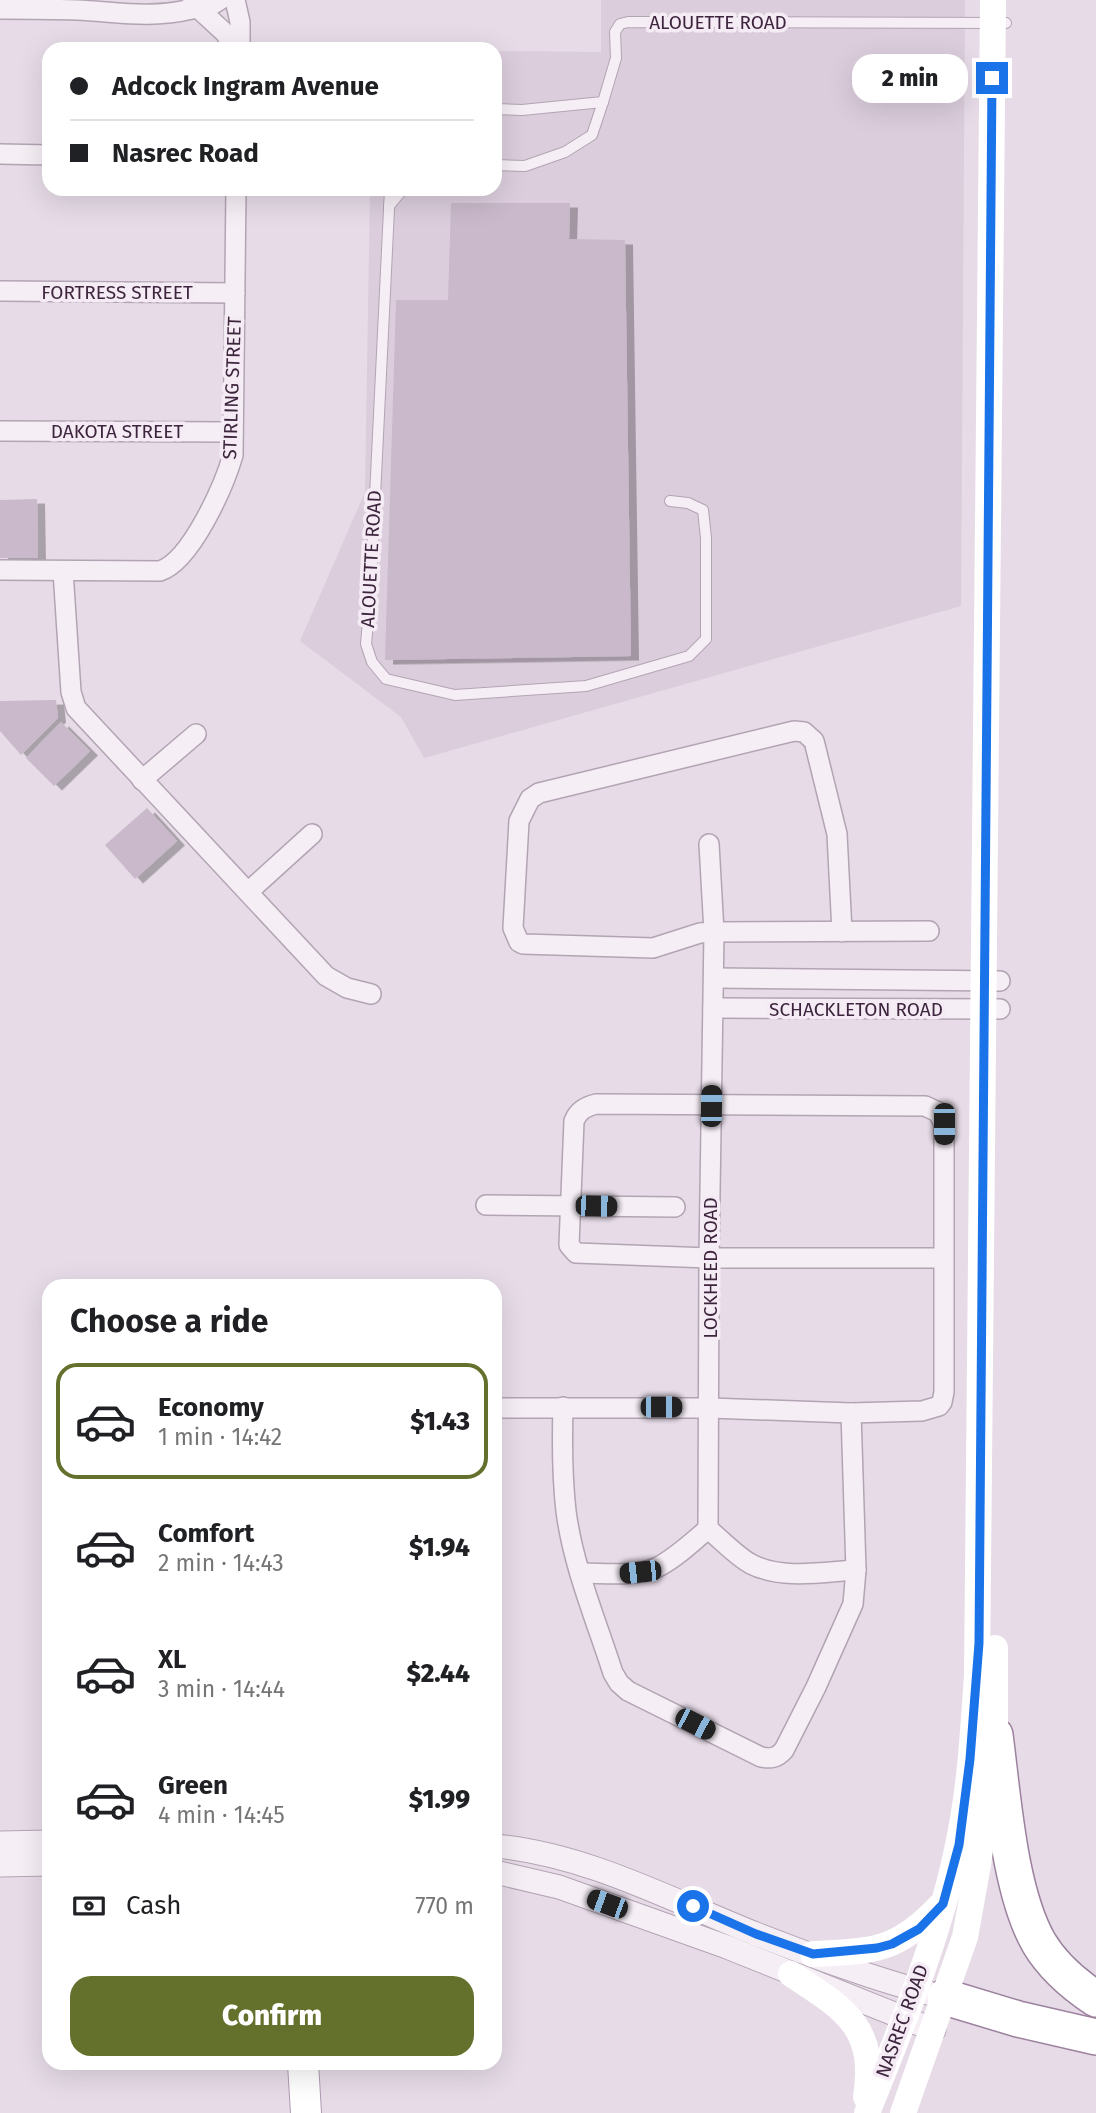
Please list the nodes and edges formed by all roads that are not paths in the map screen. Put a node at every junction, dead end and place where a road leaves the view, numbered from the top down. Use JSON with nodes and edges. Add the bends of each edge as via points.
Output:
{"nodes":[{"id":1,"x":119,"y":0,"type":"edge"},
{"id":2,"x":220,"y":0,"type":"edge"},
{"id":3,"x":235,"y":0,"type":"edge"},
{"id":4,"x":189,"y":6,"type":"edge"},
{"id":5,"x":0,"y":9,"type":"edge"},
{"id":6,"x":79,"y":10,"type":"junction"},
{"id":7,"x":999,"y":11,"type":"edge"},
{"id":8,"x":232,"y":42,"type":"edge"},
{"id":9,"x":238,"y":42,"type":"edge"},
{"id":10,"x":603,"y":102,"type":"junction"},
{"id":11,"x":502,"y":109,"type":"edge"},
{"id":12,"x":0,"y":154,"type":"edge"},
{"id":13,"x":42,"y":155,"type":"edge"},
{"id":14,"x":502,"y":165,"type":"edge"},
{"id":15,"x":236,"y":196,"type":"edge"},
{"id":16,"x":389,"y":196,"type":"edge"},
{"id":17,"x":397,"y":196,"type":"edge"},
{"id":18,"x":388,"y":207,"type":"junction"},
{"id":19,"x":0,"y":291,"type":"edge"},
{"id":20,"x":235,"y":293,"type":"junction"},
{"id":21,"x":0,"y":431,"type":"edge"},
{"id":22,"x":233,"y":432,"type":"junction"},
{"id":23,"x":670,"y":501,"type":"dead end"},
{"id":24,"x":0,"y":570,"type":"edge"},
{"id":25,"x":63,"y":571,"type":"junction"},
{"id":26,"x":196,"y":734,"type":"dead end"},
{"id":27,"x":142,"y":780,"type":"junction"},
{"id":28,"x":312,"y":834,"type":"dead end"},
{"id":29,"x":709,"y":844,"type":"dead end"},
{"id":30,"x":248,"y":892,"type":"junction"},
{"id":31,"x":929,"y":931,"type":"dead end"},
{"id":32,"x":714,"y":932,"type":"junction"},
{"id":33,"x":842,"y":932,"type":"junction"},
{"id":34,"x":714,"y":978,"type":"junction"},
{"id":35,"x":851,"y":979,"type":"junction"},
{"id":36,"x":992,"y":981,"type":"junction"},
{"id":37,"x":371,"y":994,"type":"dead end"},
{"id":38,"x":713,"y":1008,"type":"junction"},
{"id":39,"x":850,"y":1009,"type":"junction"},
{"id":40,"x":992,"y":1009,"type":"junction"},
{"id":41,"x":711,"y":1106,"type":"junction"},
{"id":42,"x":486,"y":1205,"type":"dead end"},
{"id":43,"x":570,"y":1205,"type":"junction"},
{"id":44,"x":675,"y":1207,"type":"dead end"},
{"id":45,"x":709,"y":1258,"type":"junction"},
{"id":46,"x":944,"y":1258,"type":"junction"},
{"id":47,"x":563,"y":1407,"type":"junction"},
{"id":48,"x":502,"y":1408,"type":"edge"},
{"id":49,"x":710,"y":1408,"type":"junction"},
{"id":50,"x":851,"y":1413,"type":"junction"},
{"id":51,"x":708,"y":1529,"type":"junction"},
{"id":52,"x":856,"y":1570,"type":"junction"},
{"id":53,"x":580,"y":1573,"type":"junction"},
{"id":54,"x":995,"y":1735,"type":"junction"},
{"id":55,"x":42,"y":1842,"type":"edge"},
{"id":56,"x":0,"y":1843,"type":"edge"},
{"id":57,"x":502,"y":1847,"type":"edge"},
{"id":58,"x":42,"y":1864,"type":"edge"},
{"id":59,"x":0,"y":1865,"type":"edge"},
{"id":60,"x":502,"y":1874,"type":"edge"},
{"id":61,"x":943,"y":1904,"type":"junction"},
{"id":62,"x":813,"y":1954,"type":"junction"},
{"id":63,"x":791,"y":1974,"type":"junction"},
{"id":64,"x":930,"y":1993,"type":"junction"},
{"id":65,"x":1096,"y":1999,"type":"edge"},
{"id":66,"x":905,"y":2019,"type":"junction"},
{"id":67,"x":934,"y":2030,"type":"junction"},
{"id":68,"x":1096,"y":2037,"type":"edge"},
{"id":69,"x":303,"y":2070,"type":"edge"},
{"id":70,"x":306,"y":2113,"type":"edge"},
{"id":71,"x":866,"y":2113,"type":"edge"},
{"id":72,"x":903,"y":2113,"type":"edge"}],
"edges":[{"from":1,"to":6,"type":"street"},
{"from":2,"to":4,"type":"street","via":[[207,8]]},
{"from":3,"to":9,"type":"street","via":[[240,22]]},
{"from":4,"to":6,"type":"street","via":[[174,13],[138,16]]},
{"from":4,"to":8,"type":"street","via":[[219,25]]},
{"from":5,"to":6,"type":"street"},
{"from":7,"to":10,"type":"lane","name":"ALOUETTE ROAD","via":[[628,22],[615,32],[616,58]]},
{"from":7,"to":36,"type":"main road","name":"NASREC ROAD"},
{"from":10,"to":11,"type":"lane"},
{"from":10,"to":14,"type":"lane","via":[[592,135],[565,152],[526,166]]},
{"from":12,"to":13,"type":"street"},
{"from":15,"to":20,"type":"street","name":"STIRLING STREET"},
{"from":16,"to":18,"type":"lane","name":"ALOUETTE ROAD"},
{"from":17,"to":18,"type":"lane"},
{"from":18,"to":23,"type":"lane","name":"ALOUETTE ROAD","via":[[366,644],[372,662],[386,679],[456,695],[586,686],[689,656],[706,639],[703,510]]},
{"from":19,"to":20,"type":"street","name":"FORTRESS STREET"},
{"from":20,"to":22,"type":"street","name":"STIRLING STREET"},
{"from":21,"to":22,"type":"street","name":"DAKOTA STREET"},
{"from":22,"to":25,"type":"street","name":"STIRLING STREET","via":[[226,478],[207,516],[172,565],[151,572]]},
{"from":24,"to":25,"type":"street","name":"STIRLING STREET"},
{"from":25,"to":27,"type":"street","via":[[73,701]]},
{"from":26,"to":27,"type":"street"},
{"from":27,"to":30,"type":"street"},
{"from":28,"to":30,"type":"street"},
{"from":29,"to":32,"type":"street","name":"LOCKHEED ROAD"},
{"from":30,"to":37,"type":"street","via":[[326,976]]},
{"from":31,"to":33,"type":"street"},
{"from":32,"to":33,"type":"street"},
{"from":32,"to":33,"type":"street","via":[[653,948],[530,946],[519,942],[513,928],[519,821],[530,799],[539,793],[804,732],[814,741],[837,834]]},
{"from":32,"to":34,"type":"street","name":"LOCKHEED ROAD"},
{"from":34,"to":35,"type":"street","name":"SCHACKLETON ROAD"},
{"from":34,"to":38,"type":"street","name":"LOCKHEED ROAD"},
{"from":35,"to":36,"type":"street","name":"SCHACKLETON ROAD"},
{"from":35,"to":39,"type":"street"},
{"from":36,"to":40,"type":"main road","name":"NASREC ROAD"},
{"from":38,"to":39,"type":"street","name":"SCHACKLETON ROAD"},
{"from":38,"to":41,"type":"street","name":"LOCKHEED ROAD"},
{"from":39,"to":40,"type":"street","name":"SCHACKLETON ROAD"},
{"from":40,"to":54,"type":"main road","name":"NASREC ROAD"},
{"from":40,"to":61,"type":"main road","name":"NASREC ROAD","via":[[979,1643],[959,1845]]},
{"from":41,"to":43,"type":"street","via":[[596,1104],[582,1110],[574,1121]]},
{"from":41,"to":45,"type":"street","name":"LOCKHEED ROAD"},
{"from":41,"to":46,"type":"street","via":[[933,1108],[944,1124]]},
{"from":42,"to":43,"type":"street"},
{"from":43,"to":44,"type":"street"},
{"from":43,"to":45,"type":"street","via":[[569,1245],[576,1253]]},
{"from":45,"to":46,"type":"street"},
{"from":45,"to":49,"type":"street","name":"LOCKHEED ROAD"},
{"from":46,"to":50,"type":"street","via":[[942,1402],[922,1411]]},
{"from":47,"to":48,"type":"street"},
{"from":47,"to":49,"type":"street"},
{"from":47,"to":53,"type":"street","via":[[566,1512]]},
{"from":49,"to":50,"type":"street"},
{"from":49,"to":51,"type":"street","name":"LOCKHEED ROAD"},
{"from":50,"to":52,"type":"street"},
{"from":51,"to":52,"type":"street","via":[[749,1563],[762,1568],[792,1573]]},
{"from":51,"to":53,"type":"street","via":[[657,1567],[626,1573]]},
{"from":52,"to":53,"type":"street","via":[[853,1604],[816,1687],[784,1750],[768,1759],[619,1683]]},
{"from":54,"to":64,"type":"main road","name":"NASREC ROAD","via":[[967,1925]]},
{"from":54,"to":65,"type":"highway","via":[[1024,1910],[1040,1944],[1060,1969]]},
{"from":55,"to":56,"type":"street"},
{"from":57,"to":62,"type":"street","via":[[570,1861],[651,1888]]},
{"from":58,"to":59,"type":"street"},
{"from":60,"to":63,"type":"street","via":[[559,1887]]},
{"from":61,"to":62,"type":"main road","via":[[919,1929],[892,1944],[858,1952]]},
{"from":61,"to":64,"type":"main road","name":"NASREC ROAD"},
{"from":62,"to":64,"type":"street"},
{"from":63,"to":66,"type":"street"},
{"from":63,"to":71,"type":"main road","via":[[842,2010],[858,2029],[869,2070]]},
{"from":64,"to":66,"type":"main road","name":"NASREC ROAD"},
{"from":64,"to":67,"type":"main road","name":"NASREC ROAD"},
{"from":64,"to":68,"type":"highway"},
{"from":66,"to":67,"type":"street"},
{"from":66,"to":71,"type":"main road","name":"NASREC ROAD"},
{"from":67,"to":72,"type":"main road","name":"NASREC ROAD"},
{"from":69,"to":70,"type":"main road"}]}
